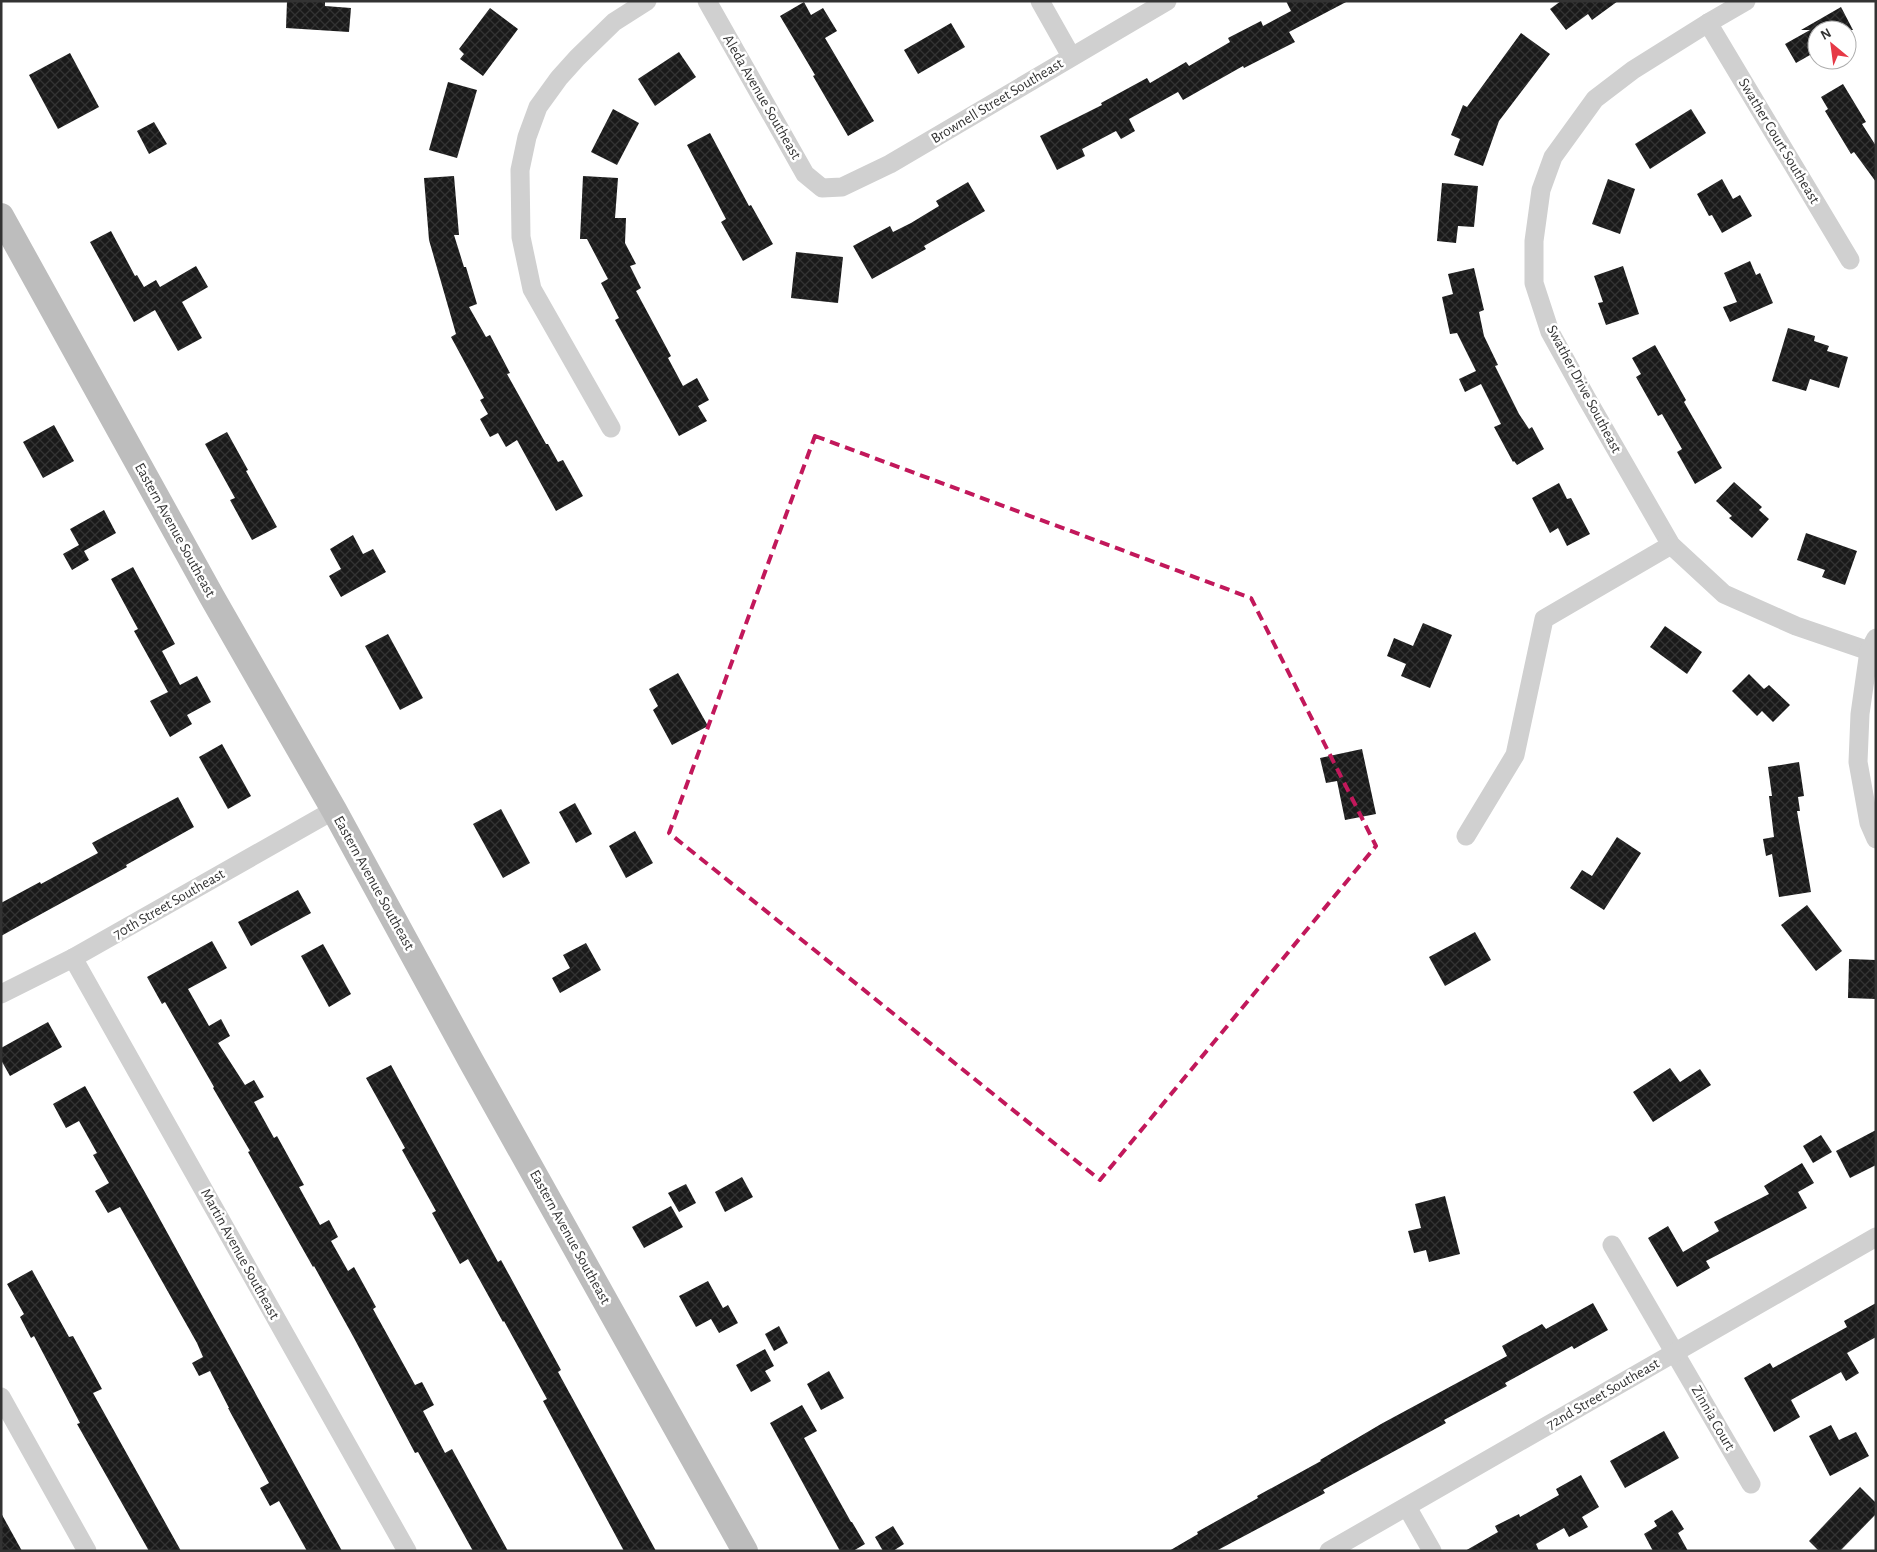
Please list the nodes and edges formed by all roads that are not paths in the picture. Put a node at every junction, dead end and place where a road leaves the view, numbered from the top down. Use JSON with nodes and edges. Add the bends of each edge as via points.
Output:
{"nodes":[{"id":1,"x":647,"y":1,"type":"edge"},
{"id":2,"x":708,"y":1,"type":"edge"},
{"id":3,"x":1040,"y":1,"type":"edge"},
{"id":4,"x":1167,"y":1,"type":"edge"},
{"id":5,"x":1746,"y":1,"type":"edge"},
{"id":6,"x":1708,"y":23,"type":"junction"},
{"id":7,"x":1071,"y":56,"type":"junction"},
{"id":8,"x":822,"y":188,"type":"joint"},
{"id":9,"x":1,"y":216,"type":"edge"},
{"id":10,"x":1850,"y":260,"type":"dead end"},
{"id":11,"x":611,"y":428,"type":"dead end"},
{"id":12,"x":1671,"y":545,"type":"junction"},
{"id":13,"x":1872,"y":645,"type":"edge"},
{"id":14,"x":334,"y":810,"type":"junction"},
{"id":15,"x":1466,"y":836,"type":"dead end"},
{"id":16,"x":1876,"y":838,"type":"edge"},
{"id":17,"x":74,"y":958,"type":"junction"},
{"id":18,"x":1,"y":994,"type":"edge"},
{"id":19,"x":1876,"y":1237,"type":"edge"},
{"id":20,"x":1612,"y":1245,"type":"dead end"},
{"id":21,"x":1676,"y":1352,"type":"junction"},
{"id":22,"x":1,"y":1397,"type":"edge"},
{"id":23,"x":1751,"y":1484,"type":"dead end"},
{"id":24,"x":1407,"y":1508,"type":"junction"},
{"id":25,"x":87,"y":1551,"type":"edge"},
{"id":26,"x":407,"y":1551,"type":"edge"},
{"id":27,"x":745,"y":1551,"type":"edge"},
{"id":28,"x":1329,"y":1551,"type":"edge"},
{"id":29,"x":1432,"y":1551,"type":"edge"}],
"edges":[{"from":1,"to":11,"type":"street","via":[[614,22],[558,78],[538,107],[526,137],[520,170],[521,237],[532,289]]},
{"from":2,"to":8,"type":"street","name":"Aleda Avenue Southeast","via":[[805,174]]},
{"from":3,"to":7,"type":"street"},
{"from":4,"to":7,"type":"street","name":"Brownell Street Southeast"},
{"from":5,"to":6,"type":"street","name":"Swather Drive Southeast"},
{"from":6,"to":10,"type":"street","name":"Swather Court Southeast"},
{"from":6,"to":12,"type":"street","name":"Swather Drive Southeast","via":[[1633,70],[1595,99],[1552,157],[1541,190],[1534,241],[1534,283],[1550,332]]},
{"from":7,"to":8,"type":"street","name":"Brownell Street Southeast","via":[[890,164],[842,187]]},
{"from":9,"to":14,"type":"street","name":"Eastern Avenue Southeast"},
{"from":12,"to":13,"type":"street","name":"Swather Drive Southeast","via":[[1724,594],[1796,626]]},
{"from":12,"to":15,"type":"street","via":[[1544,619],[1515,755]]},
{"from":13,"to":16,"type":"street","via":[[1860,714],[1858,762],[1869,823]]},
{"from":14,"to":17,"type":"street","name":"70th Street Southeast"},
{"from":14,"to":27,"type":"street","name":"Eastern Avenue Southeast"},
{"from":17,"to":18,"type":"street","name":"70th Street Southeast"},
{"from":17,"to":26,"type":"street","name":"Martin Avenue Southeast"},
{"from":19,"to":21,"type":"street","name":"72nd Street Southeast"},
{"from":20,"to":21,"type":"street","name":"Zinnia Court"},
{"from":21,"to":23,"type":"street","name":"Zinnia Court"},
{"from":21,"to":24,"type":"street","name":"72nd Street Southeast"},
{"from":22,"to":25,"type":"street"},
{"from":24,"to":28,"type":"street","name":"72nd Street Southeast"},
{"from":24,"to":29,"type":"street"}]}
